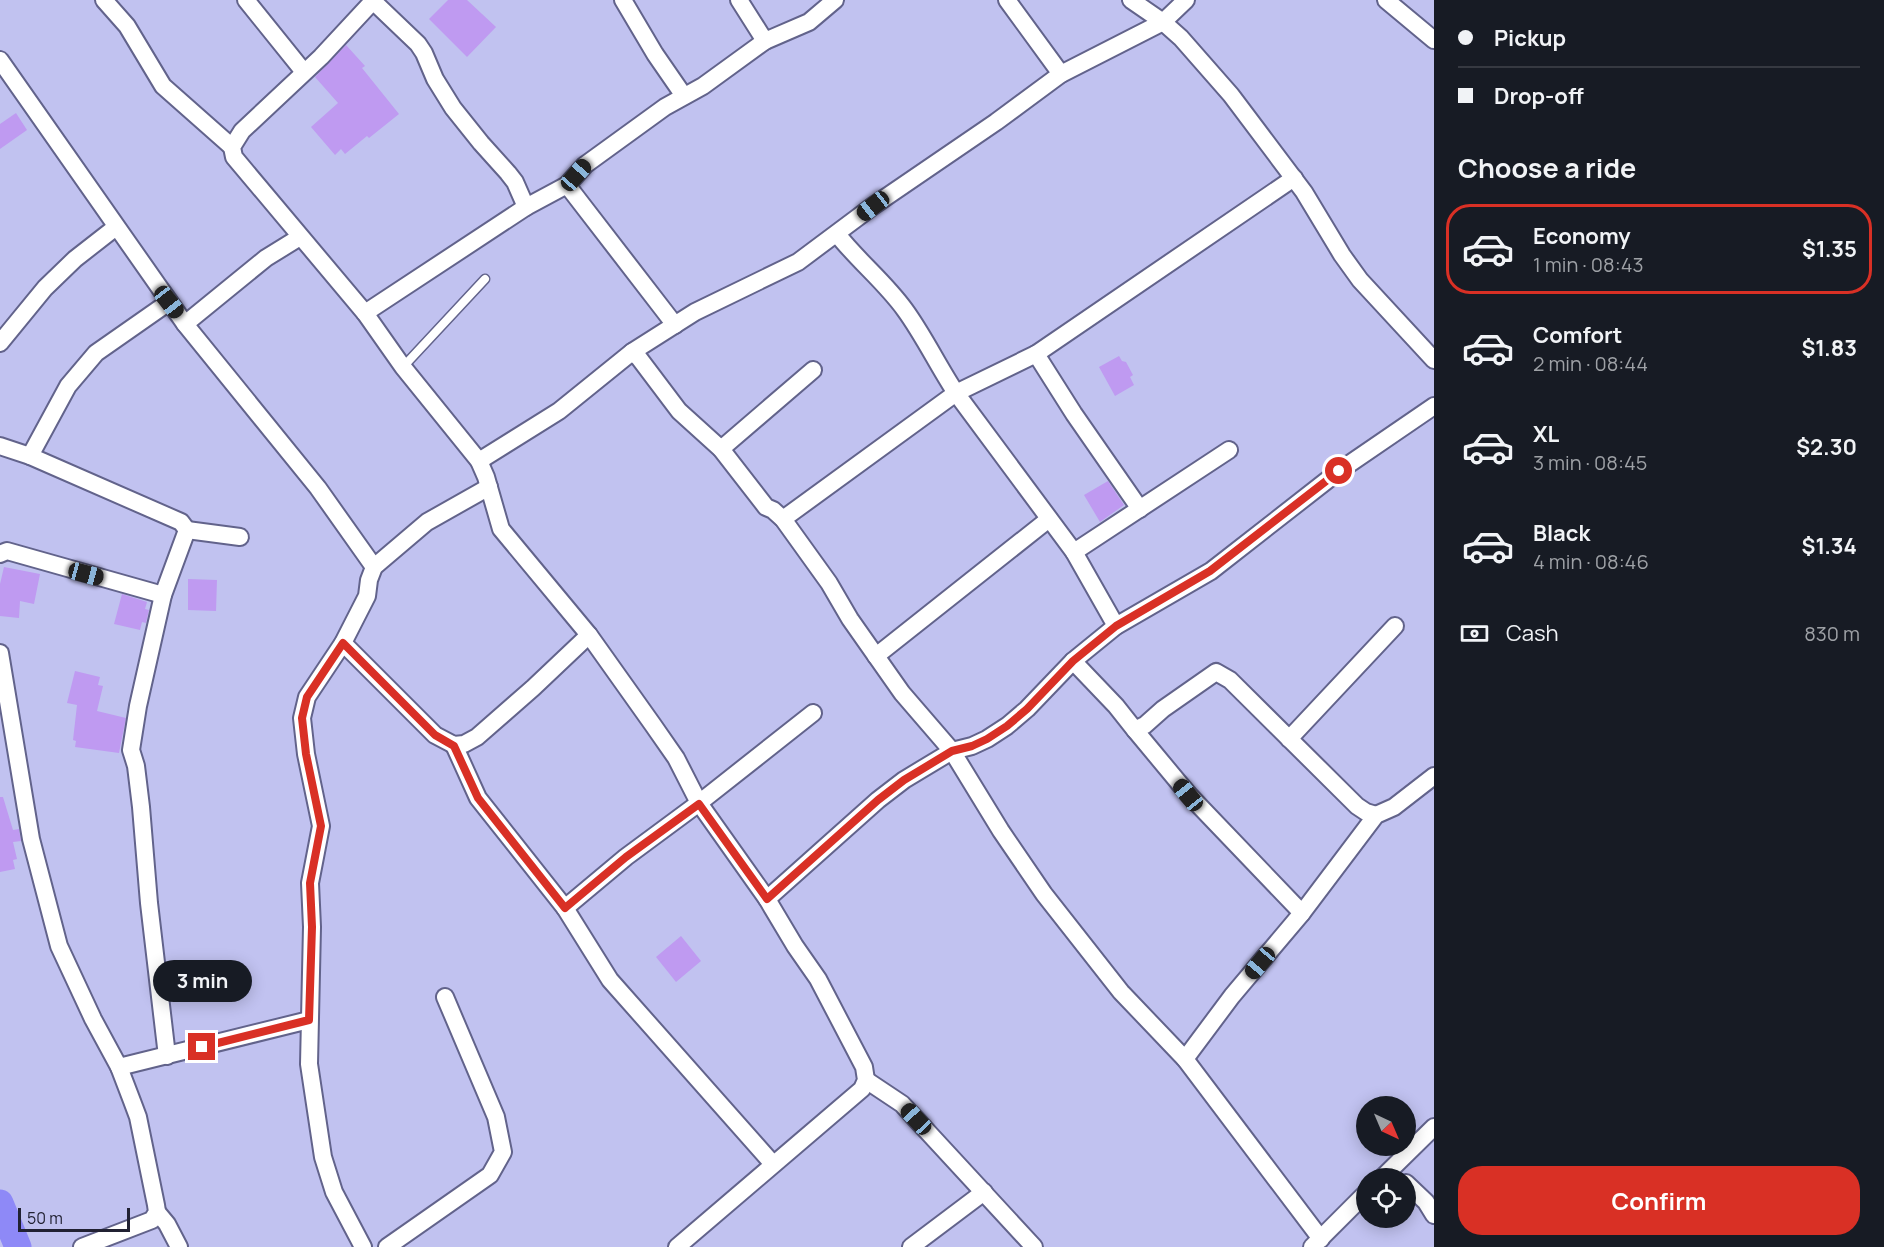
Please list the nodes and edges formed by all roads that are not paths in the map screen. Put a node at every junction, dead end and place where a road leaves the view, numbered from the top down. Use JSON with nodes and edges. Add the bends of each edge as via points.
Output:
{"nodes":[{"id":1,"x":105,"y":0,"type":"edge"},
{"id":2,"x":246,"y":0,"type":"edge"},
{"id":3,"x":623,"y":0,"type":"edge"},
{"id":4,"x":739,"y":0,"type":"edge"},
{"id":5,"x":835,"y":0,"type":"edge"},
{"id":6,"x":1007,"y":0,"type":"edge"},
{"id":7,"x":1186,"y":0,"type":"edge"},
{"id":8,"x":1386,"y":0,"type":"edge"},
{"id":9,"x":373,"y":1,"type":"edge"},
{"id":10,"x":1135,"y":2,"type":"edge"},
{"id":11,"x":1163,"y":22,"type":"junction"},
{"id":12,"x":1434,"y":40,"type":"edge"},
{"id":13,"x":765,"y":41,"type":"junction"},
{"id":14,"x":0,"y":60,"type":"edge"},
{"id":15,"x":304,"y":72,"type":"junction"},
{"id":16,"x":1061,"y":74,"type":"junction"},
{"id":17,"x":684,"y":96,"type":"junction"},
{"id":18,"x":232,"y":147,"type":"junction"},
{"id":19,"x":1294,"y":178,"type":"junction"},
{"id":20,"x":567,"y":185,"type":"junction"},
{"id":21,"x":526,"y":207,"type":"junction"},
{"id":22,"x":116,"y":227,"type":"junction"},
{"id":23,"x":837,"y":234,"type":"junction"},
{"id":24,"x":300,"y":237,"type":"junction"},
{"id":25,"x":485,"y":279,"type":"dead end"},
{"id":26,"x":169,"y":302,"type":"junction"},
{"id":27,"x":365,"y":313,"type":"junction"},
{"id":28,"x":185,"y":324,"type":"junction"},
{"id":29,"x":675,"y":324,"type":"junction"},
{"id":30,"x":0,"y":343,"type":"edge"},
{"id":31,"x":632,"y":352,"type":"junction"},
{"id":32,"x":1036,"y":354,"type":"junction"},
{"id":33,"x":1434,"y":360,"type":"edge"},
{"id":34,"x":403,"y":367,"type":"junction"},
{"id":35,"x":813,"y":370,"type":"dead end"},
{"id":36,"x":956,"y":393,"type":"junction"},
{"id":37,"x":1434,"y":406,"type":"edge"},
{"id":38,"x":0,"y":446,"type":"edge"},
{"id":39,"x":721,"y":449,"type":"junction"},
{"id":40,"x":1229,"y":450,"type":"dead end"},
{"id":41,"x":30,"y":456,"type":"junction"},
{"id":42,"x":479,"y":461,"type":"junction"},
{"id":43,"x":489,"y":487,"type":"junction"},
{"id":44,"x":1140,"y":509,"type":"junction"},
{"id":45,"x":783,"y":519,"type":"junction"},
{"id":46,"x":1049,"y":519,"type":"junction"},
{"id":47,"x":187,"y":530,"type":"junction"},
{"id":48,"x":240,"y":537,"type":"dead end"},
{"id":49,"x":1074,"y":552,"type":"junction"},
{"id":50,"x":0,"y":554,"type":"edge"},
{"id":51,"x":375,"y":567,"type":"junction"},
{"id":52,"x":163,"y":595,"type":"junction"},
{"id":53,"x":1116,"y":626,"type":"junction"},
{"id":54,"x":1395,"y":626,"type":"dead end"},
{"id":55,"x":589,"y":635,"type":"junction"},
{"id":56,"x":343,"y":643,"type":"junction"},
{"id":57,"x":0,"y":654,"type":"edge"},
{"id":58,"x":876,"y":656,"type":"junction"},
{"id":59,"x":1073,"y":661,"type":"junction"},
{"id":60,"x":813,"y":712,"type":"dead end"},
{"id":61,"x":1135,"y":730,"type":"junction"},
{"id":62,"x":1290,"y":739,"type":"junction"},
{"id":63,"x":454,"y":746,"type":"junction"},
{"id":64,"x":952,"y":751,"type":"junction"},
{"id":65,"x":1434,"y":777,"type":"edge"},
{"id":66,"x":699,"y":804,"type":"junction"},
{"id":67,"x":1376,"y":815,"type":"junction"},
{"id":68,"x":767,"y":899,"type":"junction"},
{"id":69,"x":565,"y":908,"type":"junction"},
{"id":70,"x":1302,"y":913,"type":"junction"},
{"id":71,"x":444,"y":997,"type":"dead end"},
{"id":72,"x":309,"y":1020,"type":"junction"},
{"id":73,"x":166,"y":1056,"type":"junction"},
{"id":74,"x":1185,"y":1059,"type":"junction"},
{"id":75,"x":119,"y":1067,"type":"junction"},
{"id":76,"x":866,"y":1080,"type":"junction"},
{"id":77,"x":1434,"y":1127,"type":"edge"},
{"id":78,"x":773,"y":1164,"type":"junction"},
{"id":79,"x":1398,"y":1168,"type":"edge"},
{"id":80,"x":984,"y":1192,"type":"junction"},
{"id":81,"x":1416,"y":1192,"type":"edge"},
{"id":82,"x":1356,"y":1203,"type":"edge"},
{"id":83,"x":157,"y":1212,"type":"junction"},
{"id":84,"x":1434,"y":1215,"type":"edge"},
{"id":85,"x":1316,"y":1243,"type":"edge"},
{"id":86,"x":82,"y":1247,"type":"edge"},
{"id":87,"x":179,"y":1247,"type":"edge"},
{"id":88,"x":363,"y":1247,"type":"edge"},
{"id":89,"x":387,"y":1247,"type":"edge"},
{"id":90,"x":677,"y":1247,"type":"edge"},
{"id":91,"x":910,"y":1247,"type":"edge"},
{"id":92,"x":1034,"y":1247,"type":"edge"}],
"edges":[{"from":1,"to":18,"type":"street","via":[[127,26],[163,86]]},
{"from":2,"to":15,"type":"street"},
{"from":3,"to":17,"type":"street"},
{"from":4,"to":13,"type":"street"},
{"from":5,"to":13,"type":"street","via":[[809,22]]},
{"from":6,"to":16,"type":"street"},
{"from":7,"to":11,"type":"street"},
{"from":8,"to":12,"type":"street"},
{"from":9,"to":15,"type":"street"},
{"from":9,"to":21,"type":"street","via":[[418,44],[453,108],[508,173]]},
{"from":10,"to":11,"type":"street"},
{"from":11,"to":16,"type":"street"},
{"from":11,"to":19,"type":"street","via":[[1231,94]]},
{"from":13,"to":17,"type":"street"},
{"from":14,"to":22,"type":"street"},
{"from":15,"to":18,"type":"street","via":[[242,131]]},
{"from":16,"to":23,"type":"street"},
{"from":17,"to":20,"type":"street","via":[[585,165]]},
{"from":18,"to":24,"type":"street","via":[[234,157]]},
{"from":19,"to":32,"type":"street"},
{"from":19,"to":33,"type":"street","via":[[1360,280]]},
{"from":20,"to":21,"type":"street"},
{"from":20,"to":29,"type":"street"},
{"from":21,"to":27,"type":"street"},
{"from":22,"to":26,"type":"street"},
{"from":22,"to":30,"type":"street","via":[[45,288]]},
{"from":23,"to":29,"type":"street","via":[[798,262]]},
{"from":23,"to":36,"type":"street","via":[[905,311]]},
{"from":24,"to":27,"type":"street"},
{"from":24,"to":28,"type":"street","via":[[266,258]]},
{"from":25,"to":34,"type":"lane"},
{"from":26,"to":28,"type":"street"},
{"from":26,"to":41,"type":"street","via":[[96,353],[68,386]]},
{"from":27,"to":34,"type":"street"},
{"from":28,"to":51,"type":"street","via":[[318,488]]},
{"from":29,"to":31,"type":"street"},
{"from":31,"to":39,"type":"street","via":[[679,411]]},
{"from":31,"to":42,"type":"street","via":[[559,411]]},
{"from":32,"to":36,"type":"street"},
{"from":32,"to":44,"type":"street"},
{"from":34,"to":42,"type":"street"},
{"from":35,"to":39,"type":"street"},
{"from":36,"to":45,"type":"street"},
{"from":36,"to":46,"type":"street"},
{"from":37,"to":53,"type":"street","via":[[1339,471],[1210,571]]},
{"from":38,"to":41,"type":"street"},
{"from":39,"to":45,"type":"street","via":[[766,507]]},
{"from":40,"to":44,"type":"street"},
{"from":41,"to":47,"type":"street","via":[[181,522]]},
{"from":42,"to":43,"type":"street"},
{"from":43,"to":51,"type":"street","via":[[427,522]]},
{"from":43,"to":55,"type":"street","via":[[501,528]]},
{"from":44,"to":49,"type":"street"},
{"from":45,"to":58,"type":"street"},
{"from":46,"to":49,"type":"street"},
{"from":46,"to":58,"type":"street"},
{"from":47,"to":48,"type":"street"},
{"from":47,"to":52,"type":"street"},
{"from":49,"to":53,"type":"street"},
{"from":50,"to":52,"type":"street","via":[[7,551]]},
{"from":51,"to":56,"type":"street","via":[[368,596]]},
{"from":52,"to":73,"type":"street","via":[[131,750],[141,807]]},
{"from":53,"to":59,"type":"street"},
{"from":54,"to":62,"type":"street"},
{"from":55,"to":63,"type":"street","via":[[477,736]]},
{"from":55,"to":66,"type":"street","via":[[676,758]]},
{"from":56,"to":63,"type":"street","via":[[435,735]]},
{"from":56,"to":72,"type":"street","via":[[307,697],[302,718],[321,826],[310,883]]},
{"from":57,"to":75,"type":"street","via":[[31,839],[59,946]]},
{"from":58,"to":64,"type":"street"},
{"from":59,"to":61,"type":"street"},
{"from":59,"to":64,"type":"street","via":[[1007,726],[980,743]]},
{"from":60,"to":66,"type":"street"},
{"from":61,"to":62,"type":"street","via":[[1216,672],[1230,680]]},
{"from":61,"to":70,"type":"street","via":[[1188,795]]},
{"from":62,"to":67,"type":"street","via":[[1357,806]]},
{"from":63,"to":69,"type":"street","via":[[478,798]]},
{"from":64,"to":68,"type":"street","via":[[878,800]]},
{"from":64,"to":74,"type":"street","via":[[1044,894],[1121,992]]},
{"from":65,"to":67,"type":"street","via":[[1394,807]]},
{"from":66,"to":68,"type":"street"},
{"from":66,"to":69,"type":"street"},
{"from":67,"to":70,"type":"street"},
{"from":68,"to":76,"type":"street","via":[[818,979],[864,1067]]},
{"from":69,"to":78,"type":"street","via":[[610,980]]},
{"from":70,"to":74,"type":"street"},
{"from":71,"to":89,"type":"street","via":[[496,1117],[503,1152],[490,1175]]},
{"from":72,"to":73,"type":"street"},
{"from":72,"to":88,"type":"street","via":[[309,1064],[323,1156],[334,1192]]},
{"from":73,"to":75,"type":"street"},
{"from":74,"to":85,"type":"street"},
{"from":75,"to":83,"type":"street","via":[[138,1117]]},
{"from":76,"to":78,"type":"street","via":[[862,1089]]},
{"from":76,"to":80,"type":"street","via":[[902,1104]]},
{"from":77,"to":79,"type":"street"},
{"from":78,"to":90,"type":"street"},
{"from":80,"to":91,"type":"street"},
{"from":80,"to":92,"type":"street"},
{"from":81,"to":84,"type":"street"},
{"from":82,"to":85,"type":"street"},
{"from":83,"to":86,"type":"street","via":[[152,1220]]},
{"from":83,"to":87,"type":"street"}]}
